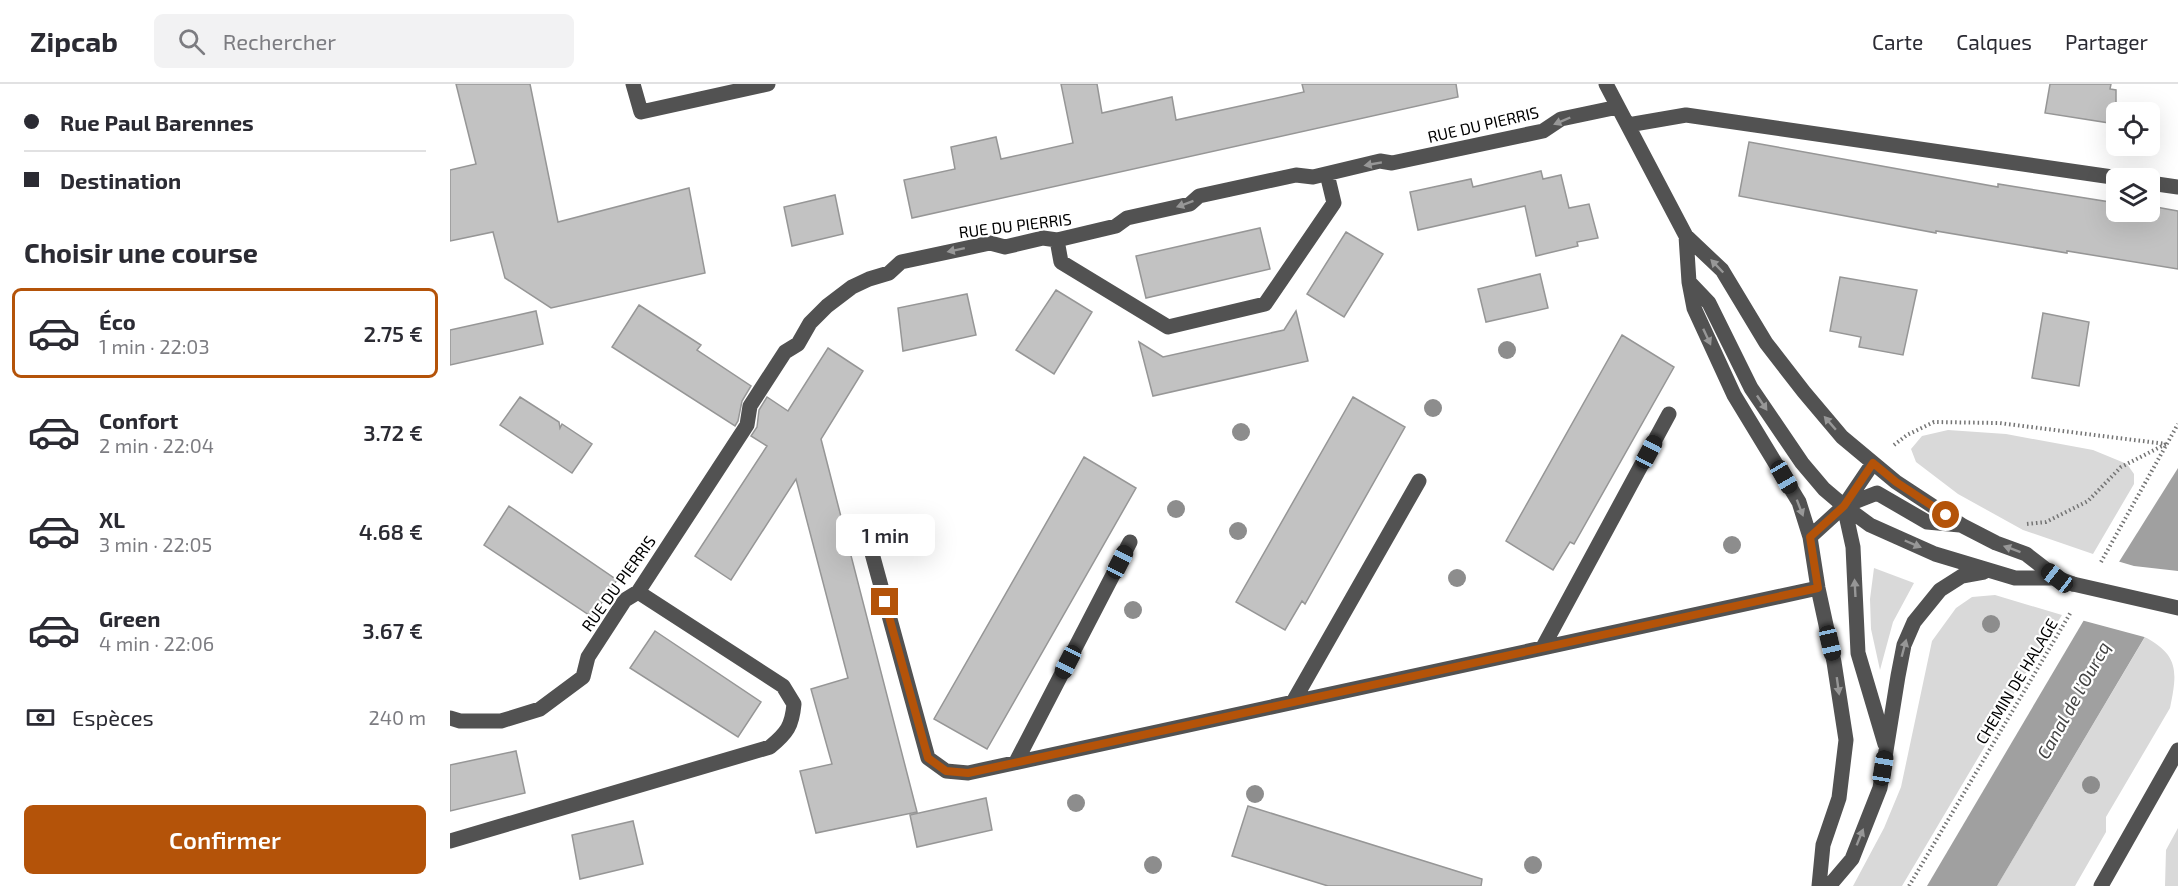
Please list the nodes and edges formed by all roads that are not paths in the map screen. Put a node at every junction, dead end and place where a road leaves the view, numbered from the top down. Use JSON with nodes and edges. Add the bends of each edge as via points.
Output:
{"nodes":[{"id":1,"x":633,"y":84,"type":"edge"},
{"id":2,"x":768,"y":84,"type":"edge"},
{"id":3,"x":1606,"y":84,"type":"edge"},
{"id":4,"x":1618,"y":107,"type":"junction"},
{"id":5,"x":1628,"y":125,"type":"junction"},
{"id":6,"x":1327,"y":174,"type":"junction"},
{"id":7,"x":2106,"y":176,"type":"edge"},
{"id":8,"x":2160,"y":184,"type":"edge"},
{"id":9,"x":2178,"y":187,"type":"edge"},
{"id":10,"x":1686,"y":236,"type":"junction"},
{"id":11,"x":1057,"y":240,"type":"junction"},
{"id":12,"x":1689,"y":282,"type":"junction"},
{"id":13,"x":1669,"y":414,"type":"dead end"},
{"id":14,"x":1873,"y":463,"type":"junction"},
{"id":15,"x":1419,"y":481,"type":"dead end"},
{"id":16,"x":1844,"y":506,"type":"junction"},
{"id":17,"x":1963,"y":526,"type":"junction"},
{"id":18,"x":867,"y":536,"type":"dead end"},
{"id":19,"x":1810,"y":537,"type":"junction"},
{"id":20,"x":1130,"y":542,"type":"dead end"},
{"id":21,"x":1989,"y":572,"type":"junction"},
{"id":22,"x":2057,"y":578,"type":"junction"},
{"id":23,"x":1818,"y":588,"type":"junction"},
{"id":24,"x":638,"y":592,"type":"junction"},
{"id":25,"x":2178,"y":608,"type":"edge"},
{"id":26,"x":1543,"y":647,"type":"junction"},
{"id":27,"x":1293,"y":702,"type":"junction"},
{"id":28,"x":450,"y":718,"type":"edge"},
{"id":29,"x":1886,"y":747,"type":"junction"},
{"id":30,"x":2178,"y":750,"type":"edge"},
{"id":31,"x":1016,"y":762,"type":"junction"},
{"id":32,"x":450,"y":841,"type":"edge"},
{"id":33,"x":2104,"y":885,"type":"edge"},
{"id":34,"x":1819,"y":886,"type":"edge"},
{"id":35,"x":1829,"y":886,"type":"edge"}],
"edges":[{"from":1,"to":2,"type":"street","via":[[641,112]]},
{"from":3,"to":4,"type":"street"},
{"from":4,"to":5,"type":"street"},
{"from":4,"to":6,"type":"street","name":"RUE DU PIERRIS","one_way":true,"via":[[1561,119],[1543,131]]},
{"from":5,"to":7,"type":"street","via":[[1686,115]]},
{"from":5,"to":10,"type":"street"},
{"from":6,"to":11,"type":"street","name":"RUE DU PIERRIS","one_way":true,"via":[[1296,175],[1199,196],[1190,204]]},
{"from":6,"to":11,"type":"street","via":[[1334,203],[1265,304],[1168,327],[1061,262]]},
{"from":8,"to":9,"type":"street"},
{"from":10,"to":12,"type":"street"},
{"from":14,"to":10,"type":"street","one_way":true,"via":[[1842,437],[1804,392],[1766,343],[1722,270]]},
{"from":11,"to":24,"type":"street","name":"RUE DU PIERRIS","one_way":true,"via":[[1043,238],[1005,247],[990,243],[901,262],[890,273],[852,287],[827,306],[810,323],[798,344],[785,352],[750,406],[747,425]]},
{"from":12,"to":16,"type":"street","one_way":true,"via":[[1709,303],[1751,388],[1802,463]]},
{"from":12,"to":19,"type":"street","one_way":true,"via":[[1694,308],[1734,395],[1799,502]]},
{"from":13,"to":26,"type":"street"},
{"from":14,"to":16,"type":"street"},
{"from":14,"to":17,"type":"street"},
{"from":15,"to":27,"type":"street"},
{"from":16,"to":17,"type":"street","via":[[1877,493],[1927,522]]},
{"from":16,"to":19,"type":"street"},
{"from":16,"to":21,"type":"street","one_way":true,"via":[[1870,525],[1935,554]]},
{"from":29,"to":16,"type":"street","one_way":true,"via":[[1858,653],[1853,547]]},
{"from":22,"to":17,"type":"street","one_way":true,"via":[[2026,554]]},
{"from":18,"to":31,"type":"street","via":[[928,758],[946,771],[968,773]]},
{"from":19,"to":23,"type":"street"},
{"from":20,"to":31,"type":"street"},
{"from":21,"to":22,"type":"street","via":[[2015,578]]},
{"from":29,"to":21,"type":"street","one_way":true,"via":[[1902,655],[1914,622],[1940,590],[1962,576]]},
{"from":22,"to":25,"type":"street","bridge":true},
{"from":23,"to":26,"type":"street"},
{"from":23,"to":34,"type":"street","one_way":true,"via":[[1846,740],[1839,798],[1823,845]]},
{"from":24,"to":28,"type":"street","name":"RUE DU PIERRIS","via":[[625,600],[588,657],[583,677],[540,709],[501,721]]},
{"from":24,"to":32,"type":"street","via":[[783,687],[794,704],[793,720],[784,735],[770,747]]},
{"from":26,"to":27,"type":"street"},
{"from":27,"to":31,"type":"street"},
{"from":35,"to":29,"type":"street","one_way":true,"via":[[1852,859],[1880,788]]},
{"from":30,"to":33,"type":"street"}]}
